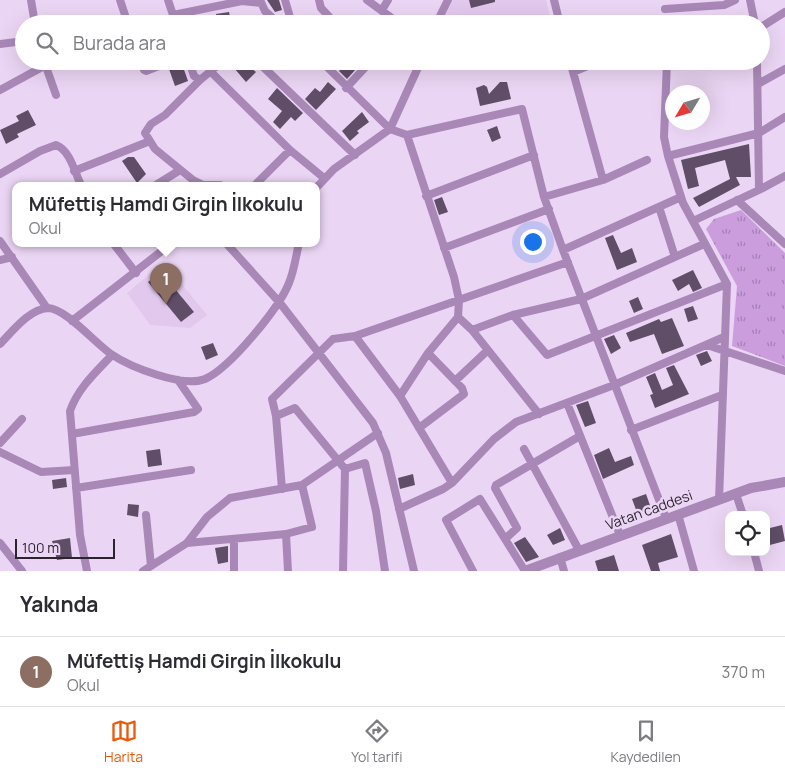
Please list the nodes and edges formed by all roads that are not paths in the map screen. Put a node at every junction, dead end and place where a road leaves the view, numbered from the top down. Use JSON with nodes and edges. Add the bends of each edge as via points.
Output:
{"nodes":[{"id":1,"x":31,"y":0,"type":"edge"},
{"id":2,"x":120,"y":0,"type":"edge"},
{"id":3,"x":168,"y":0,"type":"edge"},
{"id":4,"x":285,"y":0,"type":"edge"},
{"id":5,"x":319,"y":0,"type":"edge"},
{"id":6,"x":367,"y":0,"type":"edge"},
{"id":7,"x":388,"y":0,"type":"edge"},
{"id":8,"x":448,"y":0,"type":"edge"},
{"id":9,"x":554,"y":0,"type":"edge"},
{"id":10,"x":735,"y":0,"type":"edge"},
{"id":11,"x":750,"y":0,"type":"edge"},
{"id":12,"x":261,"y":1,"type":"edge"},
{"id":13,"x":665,"y":9,"type":"dead end"},
{"id":14,"x":382,"y":10,"type":"junction"},
{"id":15,"x":785,"y":12,"type":"edge"},
{"id":16,"x":34,"y":15,"type":"edge"},
{"id":17,"x":125,"y":15,"type":"edge"},
{"id":18,"x":173,"y":15,"type":"joint"},
{"id":19,"x":269,"y":15,"type":"edge"},
{"id":20,"x":289,"y":15,"type":"edge"},
{"id":21,"x":328,"y":15,"type":"edge"},
{"id":22,"x":388,"y":15,"type":"edge"},
{"id":23,"x":440,"y":15,"type":"edge"},
{"id":24,"x":558,"y":15,"type":"edge"},
{"id":25,"x":753,"y":15,"type":"edge"},
{"id":26,"x":770,"y":21,"type":"edge"},
{"id":27,"x":15,"y":42,"type":"edge"},
{"id":28,"x":0,"y":44,"type":"edge"},
{"id":29,"x":785,"y":69,"type":"edge"},
{"id":30,"x":33,"y":70,"type":"edge"},
{"id":31,"x":47,"y":70,"type":"edge"},
{"id":32,"x":192,"y":70,"type":"edge"},
{"id":33,"x":266,"y":70,"type":"edge"},
{"id":34,"x":329,"y":70,"type":"edge"},
{"id":35,"x":363,"y":70,"type":"edge"},
{"id":36,"x":417,"y":70,"type":"edge"},
{"id":37,"x":579,"y":70,"type":"edge"},
{"id":38,"x":667,"y":70,"type":"edge"},
{"id":39,"x":757,"y":70,"type":"edge"},
{"id":40,"x":210,"y":71,"type":"joint"},
{"id":41,"x":574,"y":72,"type":"joint"},
{"id":42,"x":200,"y":80,"type":"junction"},
{"id":43,"x":758,"y":84,"type":"junction"},
{"id":44,"x":346,"y":88,"type":"junction"},
{"id":45,"x":0,"y":90,"type":"edge"},
{"id":46,"x":56,"y":95,"type":"dead end"},
{"id":47,"x":785,"y":117,"type":"edge"},
{"id":48,"x":390,"y":129,"type":"junction"},
{"id":49,"x":759,"y":133,"type":"junction"},
{"id":50,"x":407,"y":135,"type":"junction"},
{"id":51,"x":150,"y":141,"type":"junction"},
{"id":52,"x":290,"y":150,"type":"junction"},
{"id":53,"x":355,"y":155,"type":"junction"},
{"id":54,"x":534,"y":155,"type":"junction"},
{"id":55,"x":668,"y":156,"type":"junction"},
{"id":56,"x":647,"y":160,"type":"dead end"},
{"id":57,"x":180,"y":170,"type":"junction"},
{"id":58,"x":74,"y":171,"type":"junction"},
{"id":59,"x":0,"y":174,"type":"edge"},
{"id":60,"x":785,"y":176,"type":"edge"},
{"id":61,"x":324,"y":178,"type":"junction"},
{"id":62,"x":603,"y":180,"type":"junction"},
{"id":63,"x":80,"y":182,"type":"edge"},
{"id":64,"x":161,"y":182,"type":"edge"},
{"id":65,"x":197,"y":182,"type":"edge"},
{"id":66,"x":258,"y":182,"type":"edge"},
{"id":67,"x":320,"y":183,"type":"edge"},
{"id":68,"x":758,"y":190,"type":"junction"},
{"id":69,"x":426,"y":196,"type":"junction"},
{"id":70,"x":544,"y":197,"type":"junction"},
{"id":71,"x":681,"y":197,"type":"junction"},
{"id":72,"x":737,"y":200,"type":"junction"},
{"id":73,"x":659,"y":207,"type":"junction"},
{"id":74,"x":548,"y":209,"type":"junction"},
{"id":75,"x":693,"y":220,"type":"junction"},
{"id":76,"x":0,"y":241,"type":"edge"},
{"id":77,"x":704,"y":244,"type":"junction"},
{"id":78,"x":785,"y":244,"type":"edge"},
{"id":79,"x":117,"y":247,"type":"edge"},
{"id":80,"x":167,"y":247,"type":"edge"},
{"id":81,"x":230,"y":247,"type":"edge"},
{"id":82,"x":298,"y":247,"type":"edge"},
{"id":83,"x":444,"y":248,"type":"junction"},
{"id":84,"x":563,"y":250,"type":"junction"},
{"id":85,"x":12,"y":257,"type":"junction"},
{"id":86,"x":675,"y":257,"type":"junction"},
{"id":87,"x":0,"y":260,"type":"edge"},
{"id":88,"x":568,"y":262,"type":"junction"},
{"id":89,"x":136,"y":273,"type":"junction"},
{"id":90,"x":727,"y":284,"type":"junction"},
{"id":91,"x":581,"y":299,"type":"junction"},
{"id":92,"x":459,"y":300,"type":"junction"},
{"id":93,"x":280,"y":303,"type":"junction"},
{"id":94,"x":47,"y":308,"type":"junction"},
{"id":95,"x":513,"y":315,"type":"junction"},
{"id":96,"x":458,"y":317,"type":"junction"},
{"id":97,"x":72,"y":321,"type":"junction"},
{"id":98,"x":472,"y":330,"type":"junction"},
{"id":99,"x":355,"y":336,"type":"junction"},
{"id":100,"x":595,"y":336,"type":"junction"},
{"id":101,"x":724,"y":337,"type":"junction"},
{"id":102,"x":0,"y":344,"type":"edge"},
{"id":103,"x":707,"y":345,"type":"junction"},
{"id":104,"x":488,"y":350,"type":"junction"},
{"id":105,"x":724,"y":350,"type":"junction"},
{"id":106,"x":318,"y":352,"type":"junction"},
{"id":107,"x":428,"y":353,"type":"junction"},
{"id":108,"x":112,"y":355,"type":"junction"},
{"id":109,"x":785,"y":371,"type":"edge"},
{"id":110,"x":178,"y":380,"type":"junction"},
{"id":111,"x":455,"y":381,"type":"junction"},
{"id":112,"x":614,"y":385,"type":"junction"},
{"id":113,"x":722,"y":395,"type":"junction"},
{"id":114,"x":400,"y":396,"type":"junction"},
{"id":115,"x":567,"y":403,"type":"junction"},
{"id":116,"x":539,"y":414,"type":"junction"},
{"id":117,"x":276,"y":416,"type":"junction"},
{"id":118,"x":22,"y":419,"type":"dead end"},
{"id":119,"x":419,"y":428,"type":"junction"},
{"id":120,"x":631,"y":430,"type":"junction"},
{"id":121,"x":378,"y":433,"type":"junction"},
{"id":122,"x":72,"y":434,"type":"junction"},
{"id":123,"x":580,"y":436,"type":"junction"},
{"id":124,"x":0,"y":443,"type":"edge"},
{"id":125,"x":524,"y":449,"type":"dead end"},
{"id":126,"x":0,"y":452,"type":"edge"},
{"id":127,"x":338,"y":460,"type":"junction"},
{"id":128,"x":531,"y":463,"type":"junction"},
{"id":129,"x":345,"y":469,"type":"junction"},
{"id":130,"x":74,"y":470,"type":"junction"},
{"id":131,"x":191,"y":470,"type":"dead end"},
{"id":132,"x":785,"y":482,"type":"edge"},
{"id":133,"x":452,"y":483,"type":"junction"},
{"id":134,"x":302,"y":485,"type":"junction"},
{"id":135,"x":76,"y":488,"type":"junction"},
{"id":136,"x":282,"y":488,"type":"junction"},
{"id":137,"x":736,"y":494,"type":"junction"},
{"id":138,"x":719,"y":500,"type":"junction"},
{"id":139,"x":399,"y":509,"type":"junction"},
{"id":140,"x":742,"y":511,"type":"edge"},
{"id":141,"x":678,"y":514,"type":"junction"},
{"id":142,"x":146,"y":515,"type":"dead end"},
{"id":143,"x":666,"y":518,"type":"junction"},
{"id":144,"x":286,"y":534,"type":"junction"},
{"id":145,"x":620,"y":535,"type":"junction"},
{"id":146,"x":505,"y":539,"type":"junction"},
{"id":147,"x":234,"y":540,"type":"junction"},
{"id":148,"x":0,"y":543,"type":"edge"},
{"id":149,"x":188,"y":543,"type":"junction"},
{"id":150,"x":579,"y":550,"type":"junction"},
{"id":151,"x":755,"y":556,"type":"edge"},
{"id":152,"x":560,"y":557,"type":"junction"},
{"id":153,"x":151,"y":566,"type":"junction"},
{"id":154,"x":22,"y":571,"type":"edge"},
{"id":155,"x":87,"y":571,"type":"edge"},
{"id":156,"x":143,"y":571,"type":"edge"},
{"id":157,"x":234,"y":571,"type":"edge"},
{"id":158,"x":288,"y":571,"type":"edge"},
{"id":159,"x":343,"y":571,"type":"edge"},
{"id":160,"x":385,"y":571,"type":"edge"},
{"id":161,"x":414,"y":571,"type":"edge"},
{"id":162,"x":473,"y":571,"type":"edge"},
{"id":163,"x":525,"y":571,"type":"edge"},
{"id":164,"x":564,"y":571,"type":"edge"},
{"id":165,"x":694,"y":571,"type":"edge"},
{"id":166,"x":759,"y":571,"type":"edge"}],
"edges":[{"from":1,"to":16,"type":"street"},
{"from":2,"to":17,"type":"street"},
{"from":3,"to":18,"type":"street"},
{"from":4,"to":20,"type":"street"},
{"from":5,"to":21,"type":"street"},
{"from":6,"to":14,"type":"street"},
{"from":7,"to":14,"type":"street"},
{"from":8,"to":23,"type":"street"},
{"from":9,"to":24,"type":"street"},
{"from":10,"to":13,"type":"street","via":[[724,5]]},
{"from":11,"to":25,"type":"street"},
{"from":12,"to":18,"type":"street","via":[[242,1]]},
{"from":12,"to":19,"type":"street"},
{"from":14,"to":22,"type":"street"},
{"from":15,"to":26,"type":"street"},
{"from":27,"to":28,"type":"street"},
{"from":29,"to":43,"type":"street"},
{"from":30,"to":45,"type":"street"},
{"from":31,"to":46,"type":"street"},
{"from":32,"to":42,"type":"street"},
{"from":33,"to":53,"type":"street"},
{"from":34,"to":44,"type":"street"},
{"from":35,"to":44,"type":"street"},
{"from":36,"to":48,"type":"street"},
{"from":37,"to":41,"type":"street"},
{"from":38,"to":55,"type":"street","via":[[664,137]]},
{"from":39,"to":43,"type":"street"},
{"from":40,"to":42,"type":"street"},
{"from":40,"to":52,"type":"street"},
{"from":41,"to":62,"type":"street"},
{"from":42,"to":51,"type":"street","via":[[165,115],[151,124],[145,133]]},
{"from":43,"to":49,"type":"street"},
{"from":44,"to":48,"type":"street"},
{"from":47,"to":49,"type":"street"},
{"from":48,"to":50,"type":"street"},
{"from":48,"to":53,"type":"street"},
{"from":49,"to":55,"type":"street"},
{"from":49,"to":68,"type":"street"},
{"from":50,"to":54,"type":"street","via":[[522,109]]},
{"from":50,"to":69,"type":"street"},
{"from":51,"to":57,"type":"street","via":[[155,150]]},
{"from":51,"to":58,"type":"street"},
{"from":52,"to":61,"type":"street"},
{"from":52,"to":66,"type":"street"},
{"from":53,"to":61,"type":"street"},
{"from":54,"to":69,"type":"street"},
{"from":54,"to":70,"type":"street"},
{"from":55,"to":71,"type":"street"},
{"from":56,"to":62,"type":"street"},
{"from":57,"to":64,"type":"street"},
{"from":57,"to":65,"type":"street"},
{"from":58,"to":59,"type":"street","via":[[68,156],[56,145]]},
{"from":58,"to":63,"type":"street"},
{"from":60,"to":68,"type":"street"},
{"from":61,"to":67,"type":"street"},
{"from":62,"to":70,"type":"street"},
{"from":68,"to":72,"type":"street"},
{"from":69,"to":83,"type":"street"},
{"from":70,"to":74,"type":"street"},
{"from":71,"to":73,"type":"street"},
{"from":71,"to":75,"type":"street"},
{"from":72,"to":75,"type":"street"},
{"from":72,"to":78,"type":"street"},
{"from":73,"to":84,"type":"street"},
{"from":73,"to":86,"type":"street"},
{"from":74,"to":83,"type":"street"},
{"from":74,"to":84,"type":"street"},
{"from":75,"to":77,"type":"street"},
{"from":76,"to":85,"type":"street"},
{"from":77,"to":86,"type":"street"},
{"from":77,"to":90,"type":"street"},
{"from":79,"to":89,"type":"street"},
{"from":80,"to":89,"type":"street"},
{"from":81,"to":93,"type":"street"},
{"from":82,"to":93,"type":"street","via":[[290,282]]},
{"from":83,"to":92,"type":"street"},
{"from":84,"to":88,"type":"street"},
{"from":85,"to":87,"type":"street"},
{"from":85,"to":94,"type":"street"},
{"from":86,"to":91,"type":"street"},
{"from":88,"to":91,"type":"street"},
{"from":88,"to":92,"type":"street"},
{"from":89,"to":97,"type":"street"},
{"from":90,"to":100,"type":"street"},
{"from":90,"to":101,"type":"street"},
{"from":91,"to":95,"type":"street"},
{"from":91,"to":100,"type":"street"},
{"from":92,"to":96,"type":"street"},
{"from":92,"to":99,"type":"street"},
{"from":93,"to":106,"type":"street"},
{"from":93,"to":110,"type":"street","via":[[231,360],[218,370],[205,379]]},
{"from":94,"to":97,"type":"street"},
{"from":94,"to":102,"type":"street","via":[[26,318]]},
{"from":95,"to":98,"type":"street"},
{"from":95,"to":100,"type":"street","via":[[547,355]]},
{"from":96,"to":98,"type":"street"},
{"from":96,"to":107,"type":"street"},
{"from":97,"to":108,"type":"street"},
{"from":98,"to":104,"type":"street"},
{"from":99,"to":106,"type":"street","via":[[334,338]]},
{"from":99,"to":114,"type":"street"},
{"from":100,"to":112,"type":"street"},
{"from":101,"to":103,"type":"street"},
{"from":101,"to":105,"type":"street"},
{"from":103,"to":105,"type":"street"},
{"from":103,"to":112,"type":"street"},
{"from":104,"to":111,"type":"street"},
{"from":104,"to":116,"type":"street"},
{"from":105,"to":109,"type":"street"},
{"from":105,"to":113,"type":"street"},
{"from":106,"to":117,"type":"street","via":[[272,399]]},
{"from":106,"to":121,"type":"street"},
{"from":107,"to":111,"type":"street"},
{"from":107,"to":114,"type":"street"},
{"from":108,"to":110,"type":"street"},
{"from":108,"to":122,"type":"street","via":[[74,399],[70,411]]},
{"from":110,"to":122,"type":"street","via":[[198,409],[194,412]]},
{"from":111,"to":119,"type":"street","via":[[464,394]]},
{"from":112,"to":115,"type":"street"},
{"from":112,"to":120,"type":"street"},
{"from":113,"to":120,"type":"street"},
{"from":113,"to":138,"type":"street"},
{"from":114,"to":119,"type":"street"},
{"from":115,"to":116,"type":"street"},
{"from":115,"to":123,"type":"street"},
{"from":116,"to":133,"type":"street","via":[[516,422],[494,439]]},
{"from":117,"to":127,"type":"street","via":[[295,408]]},
{"from":117,"to":136,"type":"street"},
{"from":118,"to":124,"type":"street"},
{"from":119,"to":133,"type":"street"},
{"from":120,"to":143,"type":"street"},
{"from":121,"to":127,"type":"street"},
{"from":121,"to":139,"type":"street"},
{"from":122,"to":130,"type":"street"},
{"from":123,"to":128,"type":"street"},
{"from":123,"to":145,"type":"street"},
{"from":125,"to":128,"type":"street"},
{"from":126,"to":130,"type":"street","via":[[41,472]]},
{"from":127,"to":129,"type":"street"},
{"from":127,"to":134,"type":"street"},
{"from":128,"to":146,"type":"street","via":[[496,485],[517,528]]},
{"from":128,"to":150,"type":"street"},
{"from":129,"to":159,"type":"street"},
{"from":129,"to":160,"type":"street","via":[[365,462]]},
{"from":130,"to":135,"type":"street"},
{"from":131,"to":135,"type":"street"},
{"from":132,"to":137,"type":"street","name":"Vatan caddesi"},
{"from":133,"to":139,"type":"street"},
{"from":134,"to":136,"type":"street"},
{"from":134,"to":144,"type":"street","via":[[312,527]]},
{"from":135,"to":155,"type":"street"},
{"from":136,"to":149,"type":"street","via":[[230,498],[207,517]]},
{"from":137,"to":138,"type":"street","name":"Vatan caddesi"},
{"from":137,"to":140,"type":"street"},
{"from":138,"to":141,"type":"street","name":"Vatan caddesi"},
{"from":139,"to":161,"type":"street"},
{"from":141,"to":143,"type":"street","name":"Vatan caddesi"},
{"from":141,"to":165,"type":"street"},
{"from":142,"to":153,"type":"street"},
{"from":143,"to":145,"type":"street","name":"Vatan caddesi"},
{"from":144,"to":147,"type":"street"},
{"from":144,"to":158,"type":"street"},
{"from":145,"to":150,"type":"street","name":"Vatan caddesi"},
{"from":146,"to":162,"type":"street","via":[[480,499],[446,520]]},
{"from":146,"to":163,"type":"street"},
{"from":147,"to":149,"type":"street"},
{"from":147,"to":157,"type":"street"},
{"from":148,"to":154,"type":"street"},
{"from":149,"to":153,"type":"street"},
{"from":150,"to":152,"type":"street","name":"Vatan caddesi"},
{"from":151,"to":166,"type":"street"},
{"from":152,"to":163,"type":"street","name":"Vatan caddesi"},
{"from":152,"to":164,"type":"street"},
{"from":153,"to":156,"type":"street"}]}
